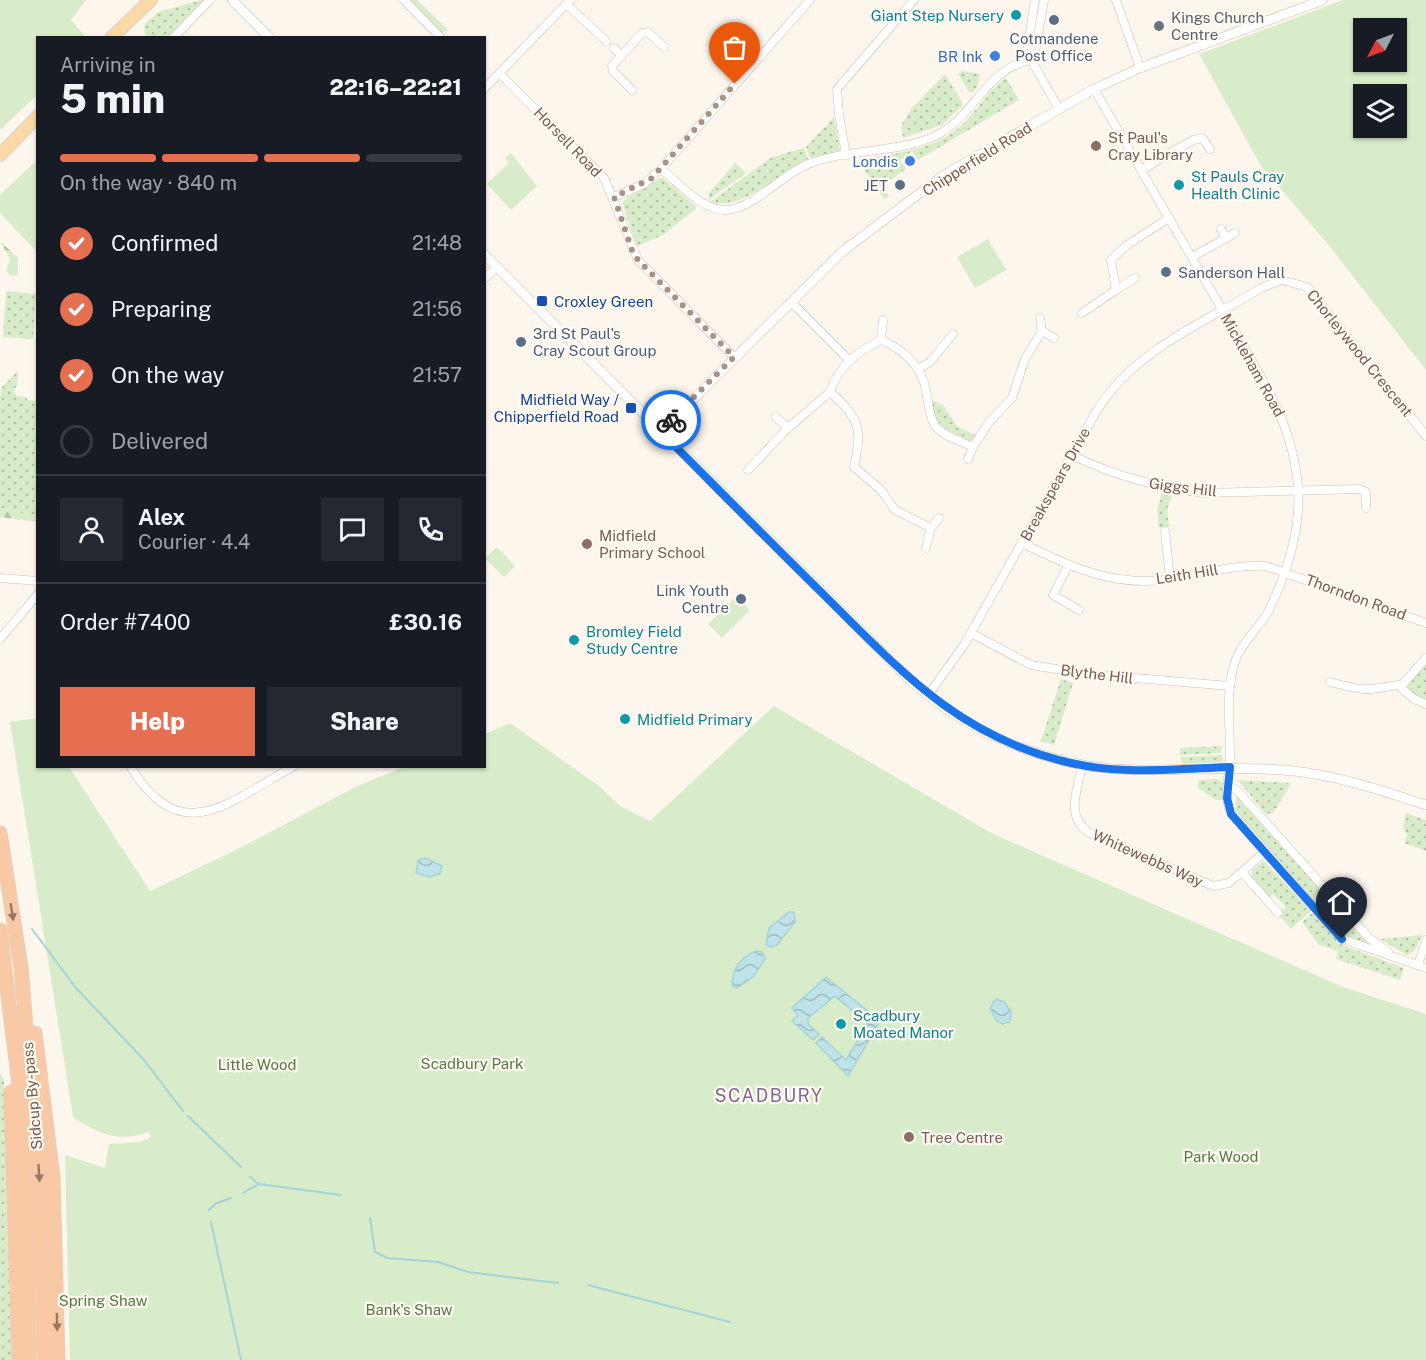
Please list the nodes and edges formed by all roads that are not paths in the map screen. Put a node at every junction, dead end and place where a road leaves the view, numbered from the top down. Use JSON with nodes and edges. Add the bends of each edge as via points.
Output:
{"nodes":[{"id":1,"x":152,"y":0,"type":"edge"},
{"id":2,"x":210,"y":0,"type":"edge"},
{"id":3,"x":232,"y":0,"type":"edge"},
{"id":4,"x":404,"y":0,"type":"edge"},
{"id":5,"x":810,"y":0,"type":"edge"},
{"id":6,"x":915,"y":0,"type":"edge"},
{"id":7,"x":1035,"y":0,"type":"edge"},
{"id":8,"x":1044,"y":0,"type":"edge"},
{"id":9,"x":1116,"y":0,"type":"edge"},
{"id":10,"x":1323,"y":0,"type":"edge"},
{"id":11,"x":568,"y":2,"type":"edge"},
{"id":12,"x":113,"y":36,"type":"edge"},
{"id":13,"x":118,"y":36,"type":"edge"},
{"id":14,"x":175,"y":36,"type":"edge"},
{"id":15,"x":268,"y":36,"type":"edge"},
{"id":16,"x":439,"y":36,"type":"edge"},
{"id":17,"x":606,"y":40,"type":"dead end"},
{"id":18,"x":664,"y":47,"type":"dead end"},
{"id":19,"x":614,"y":48,"type":"dead end"},
{"id":20,"x":622,"y":56,"type":"junction"},
{"id":21,"x":1031,"y":60,"type":"junction"},
{"id":22,"x":1140,"y":68,"type":"junction"},
{"id":23,"x":500,"y":74,"type":"junction"},
{"id":24,"x":486,"y":85,"type":"edge"},
{"id":25,"x":1094,"y":89,"type":"junction"},
{"id":26,"x":632,"y":90,"type":"dead end"},
{"id":27,"x":36,"y":108,"type":"edge"},
{"id":28,"x":1059,"y":109,"type":"junction"},
{"id":29,"x":36,"y":118,"type":"edge"},
{"id":30,"x":0,"y":144,"type":"edge"},
{"id":31,"x":1210,"y":149,"type":"dead end"},
{"id":32,"x":0,"y":155,"type":"edge"},
{"id":33,"x":846,"y":155,"type":"junction"},
{"id":34,"x":661,"y":168,"type":"junction"},
{"id":35,"x":1141,"y":170,"type":"junction"},
{"id":36,"x":614,"y":197,"type":"junction"},
{"id":37,"x":1169,"y":218,"type":"junction"},
{"id":38,"x":1221,"y":230,"type":"dead end"},
{"id":39,"x":1235,"y":233,"type":"dead end"},
{"id":40,"x":1226,"y":238,"type":"junction"},
{"id":41,"x":486,"y":256,"type":"edge"},
{"id":42,"x":1192,"y":257,"type":"junction"},
{"id":43,"x":497,"y":267,"type":"junction"},
{"id":44,"x":486,"y":277,"type":"edge"},
{"id":45,"x":1135,"y":278,"type":"dead end"},
{"id":46,"x":1116,"y":290,"type":"junction"},
{"id":47,"x":791,"y":302,"type":"junction"},
{"id":48,"x":1223,"y":311,"type":"junction"},
{"id":49,"x":1082,"y":313,"type":"dead end"},
{"id":50,"x":1040,"y":318,"type":"dead end"},
{"id":51,"x":883,"y":320,"type":"dead end"},
{"id":52,"x":1042,"y":331,"type":"junction"},
{"id":53,"x":953,"y":334,"type":"dead end"},
{"id":54,"x":1054,"y":338,"type":"dead end"},
{"id":55,"x":881,"y":340,"type":"junction"},
{"id":56,"x":734,"y":357,"type":"junction"},
{"id":57,"x":849,"y":360,"type":"junction"},
{"id":58,"x":918,"y":369,"type":"junction"},
{"id":59,"x":830,"y":393,"type":"junction"},
{"id":60,"x":776,"y":417,"type":"dead end"},
{"id":61,"x":788,"y":428,"type":"junction"},
{"id":62,"x":660,"y":431,"type":"junction"},
{"id":63,"x":1426,"y":436,"type":"edge"},
{"id":64,"x":973,"y":447,"type":"junction"},
{"id":65,"x":1071,"y":455,"type":"junction"},
{"id":66,"x":968,"y":459,"type":"dead end"},
{"id":67,"x":748,"y":470,"type":"dead end"},
{"id":68,"x":1299,"y":490,"type":"junction"},
{"id":69,"x":1366,"y":508,"type":"dead end"},
{"id":70,"x":939,"y":518,"type":"dead end"},
{"id":71,"x":931,"y":528,"type":"junction"},
{"id":72,"x":1165,"y":531,"type":"dead end"},
{"id":73,"x":1022,"y":543,"type":"junction"},
{"id":74,"x":926,"y":548,"type":"dead end"},
{"id":75,"x":1068,"y":566,"type":"junction"},
{"id":76,"x":1286,"y":572,"type":"junction"},
{"id":77,"x":0,"y":578,"type":"edge"},
{"id":78,"x":1170,"y":579,"type":"junction"},
{"id":79,"x":36,"y":581,"type":"edge"},
{"id":80,"x":36,"y":596,"type":"edge"},
{"id":81,"x":1079,"y":610,"type":"dead end"},
{"id":82,"x":1426,"y":623,"type":"edge"},
{"id":83,"x":971,"y":633,"type":"junction"},
{"id":84,"x":0,"y":639,"type":"edge"},
{"id":85,"x":1426,"y":658,"type":"edge"},
{"id":86,"x":1330,"y":682,"type":"dead end"},
{"id":87,"x":1230,"y":686,"type":"junction"},
{"id":88,"x":1401,"y":686,"type":"junction"},
{"id":89,"x":928,"y":695,"type":"junction"},
{"id":90,"x":1426,"y":704,"type":"edge"},
{"id":91,"x":1082,"y":765,"type":"junction"},
{"id":92,"x":1230,"y":767,"type":"junction"},
{"id":93,"x":131,"y":768,"type":"edge"},
{"id":94,"x":290,"y":768,"type":"edge"},
{"id":95,"x":1228,"y":786,"type":"junction"},
{"id":96,"x":1426,"y":805,"type":"edge"},
{"id":97,"x":0,"y":833,"type":"edge"},
{"id":98,"x":1264,"y":852,"type":"junction"},
{"id":99,"x":1242,"y":872,"type":"junction"},
{"id":100,"x":1278,"y":912,"type":"dead end"},
{"id":101,"x":0,"y":930,"type":"edge"},
{"id":102,"x":1426,"y":940,"type":"edge"},
{"id":103,"x":1396,"y":958,"type":"junction"},
{"id":104,"x":4,"y":961,"type":"junction"},
{"id":105,"x":1422,"y":966,"type":"edge"},
{"id":106,"x":21,"y":968,"type":"junction"},
{"id":107,"x":19,"y":1360,"type":"edge"},
{"id":108,"x":30,"y":1360,"type":"edge"},
{"id":109,"x":45,"y":1360,"type":"edge"},
{"id":110,"x":58,"y":1360,"type":"edge"}],
"edges":[{"from":1,"to":12,"type":"main road"},
{"from":1,"to":13,"type":"main road"},
{"from":2,"to":14,"type":"street"},
{"from":3,"to":15,"type":"street"},
{"from":4,"to":16,"type":"street"},
{"from":5,"to":34,"type":"street"},
{"from":6,"to":33,"type":"street","via":[[837,89]]},
{"from":7,"to":21,"type":"street","via":[[1027,51]]},
{"from":8,"to":21,"type":"street"},
{"from":9,"to":22,"type":"street"},
{"from":10,"to":22,"type":"street","name":"Chipperfield Road"},
{"from":11,"to":17,"type":"street"},
{"from":11,"to":23,"type":"street"},
{"from":18,"to":20,"type":"street","via":[[648,32],[642,33]]},
{"from":19,"to":20,"type":"street"},
{"from":20,"to":26,"type":"street","via":[[612,66],[613,71]]},
{"from":21,"to":28,"type":"street"},
{"from":21,"to":33,"type":"street","via":[[997,76],[962,116],[937,135]]},
{"from":22,"to":25,"type":"street","name":"Chipperfield Road"},
{"from":23,"to":24,"type":"street"},
{"from":23,"to":36,"type":"street","name":"Horsell Road","via":[[596,169]]},
{"from":25,"to":28,"type":"street","name":"Chipperfield Road"},
{"from":25,"to":35,"type":"street","name":"Mickleham Road"},
{"from":27,"to":30,"type":"main road"},
{"from":28,"to":47,"type":"street","name":"Chipperfield Road","via":[[944,175],[843,251]]},
{"from":29,"to":32,"type":"main road"},
{"from":31,"to":35,"type":"street","via":[[1202,138],[1194,140]]},
{"from":33,"to":34,"type":"street","via":[[804,166],[743,206],[727,211],[705,204]]},
{"from":34,"to":36,"type":"street","via":[[644,184]]},
{"from":35,"to":37,"type":"street","name":"Mickleham Road"},
{"from":36,"to":56,"type":"street","name":"Horsell Road","via":[[638,260]]},
{"from":37,"to":42,"type":"street","name":"Mickleham Road"},
{"from":37,"to":46,"type":"street","via":[[1111,260]]},
{"from":38,"to":40,"type":"street"},
{"from":39,"to":40,"type":"street"},
{"from":40,"to":42,"type":"street"},
{"from":41,"to":43,"type":"street"},
{"from":42,"to":48,"type":"street","name":"Mickleham Road"},
{"from":43,"to":44,"type":"street"},
{"from":43,"to":62,"type":"street"},
{"from":45,"to":46,"type":"street"},
{"from":46,"to":49,"type":"street"},
{"from":47,"to":56,"type":"street","name":"Chipperfield Road"},
{"from":47,"to":57,"type":"street"},
{"from":48,"to":63,"type":"street","name":"Chorleywood Crescent","via":[[1274,282],[1288,280],[1307,287]]},
{"from":48,"to":65,"type":"street","name":"Breakspears Drive","via":[[1128,371],[1102,402]]},
{"from":48,"to":68,"type":"street","name":"Mickleham Road","via":[[1284,420]]},
{"from":50,"to":52,"type":"street"},
{"from":51,"to":55,"type":"street"},
{"from":52,"to":54,"type":"street"},
{"from":52,"to":64,"type":"street","via":[[1025,359],[1012,398],[989,422]]},
{"from":53,"to":58,"type":"street","via":[[930,362]]},
{"from":55,"to":57,"type":"street"},
{"from":55,"to":58,"type":"street","via":[[899,348]]},
{"from":56,"to":62,"type":"street","name":"Chipperfield Road"},
{"from":57,"to":59,"type":"street","via":[[834,379]]},
{"from":58,"to":64,"type":"street","via":[[926,389],[928,410],[938,429]]},
{"from":59,"to":61,"type":"street"},
{"from":59,"to":71,"type":"street","via":[[848,408],[861,436],[854,467],[881,490],[895,510]]},
{"from":60,"to":61,"type":"street"},
{"from":61,"to":67,"type":"street"},
{"from":62,"to":89,"type":"street"},
{"from":64,"to":66,"type":"street"},
{"from":65,"to":68,"type":"street","name":"Giggs Hill","via":[[1116,475],[1164,488],[1204,493]]},
{"from":65,"to":73,"type":"street","name":"Breakspears Drive"},
{"from":68,"to":69,"type":"street","name":"Giggs Hill","via":[[1359,489],[1366,492]]},
{"from":68,"to":76,"type":"street","name":"Mickleham Road","via":[[1298,522]]},
{"from":70,"to":71,"type":"street"},
{"from":71,"to":74,"type":"street"},
{"from":72,"to":78,"type":"street"},
{"from":73,"to":75,"type":"street","name":"Leith Hill"},
{"from":73,"to":83,"type":"street","name":"Breakspears Drive"},
{"from":75,"to":78,"type":"street","name":"Leith Hill","via":[[1122,580]]},
{"from":75,"to":81,"type":"street","via":[[1053,595]]},
{"from":76,"to":78,"type":"street","name":"Leith Hill","via":[[1241,564]]},
{"from":76,"to":82,"type":"street","name":"Thorndon Road"},
{"from":76,"to":87,"type":"street","name":"Mickleham Road","via":[[1267,613],[1236,659]]},
{"from":77,"to":79,"type":"street"},
{"from":80,"to":84,"type":"street"},
{"from":83,"to":87,"type":"street","name":"Blythe Hill","via":[[1031,665]]},
{"from":83,"to":89,"type":"street","name":"Breakspears Drive"},
{"from":85,"to":88,"type":"street"},
{"from":86,"to":88,"type":"street","via":[[1364,691]]},
{"from":87,"to":92,"type":"street","name":"Mickleham Road"},
{"from":88,"to":90,"type":"street"},
{"from":89,"to":91,"type":"street","via":[[996,738]]},
{"from":91,"to":92,"type":"street","via":[[1139,770]]},
{"from":91,"to":99,"type":"street","name":"Whitewebbs Way","via":[[1074,813],[1084,830],[1209,885],[1225,884]]},
{"from":92,"to":95,"type":"street","name":"Mickleham Road"},
{"from":92,"to":96,"type":"street","via":[[1317,774]]},
{"from":93,"to":94,"type":"street","via":[[159,804],[191,814],[215,808]]},
{"from":95,"to":98,"type":"street","name":"Mickleham Road","via":[[1231,814]]},
{"from":95,"to":103,"type":"street","via":[[1237,790],[1369,938]]},
{"from":97,"to":106,"type":"highway","name":"Sidcup By-pass","one_way":true},
{"from":98,"to":99,"type":"street","name":"Whitewebbs Way"},
{"from":98,"to":103,"type":"street","name":"Mickleham Road","via":[[1342,939]]},
{"from":99,"to":100,"type":"street"},
{"from":101,"to":104,"type":"highway","name":"Sidcup By-pass"},
{"from":102,"to":105,"type":"street"},
{"from":103,"to":105,"type":"street","name":"Mickleham Road"},
{"from":104,"to":107,"type":"highway"},
{"from":104,"to":108,"type":"highway","name":"Sidcup By-pass","via":[[22,1127]]},
{"from":106,"to":109,"type":"highway","name":"Sidcup By-pass","one_way":true,"via":[[39,1179]]},
{"from":106,"to":110,"type":"highway","one_way":true,"via":[[34,1020],[49,1129]]}]}
